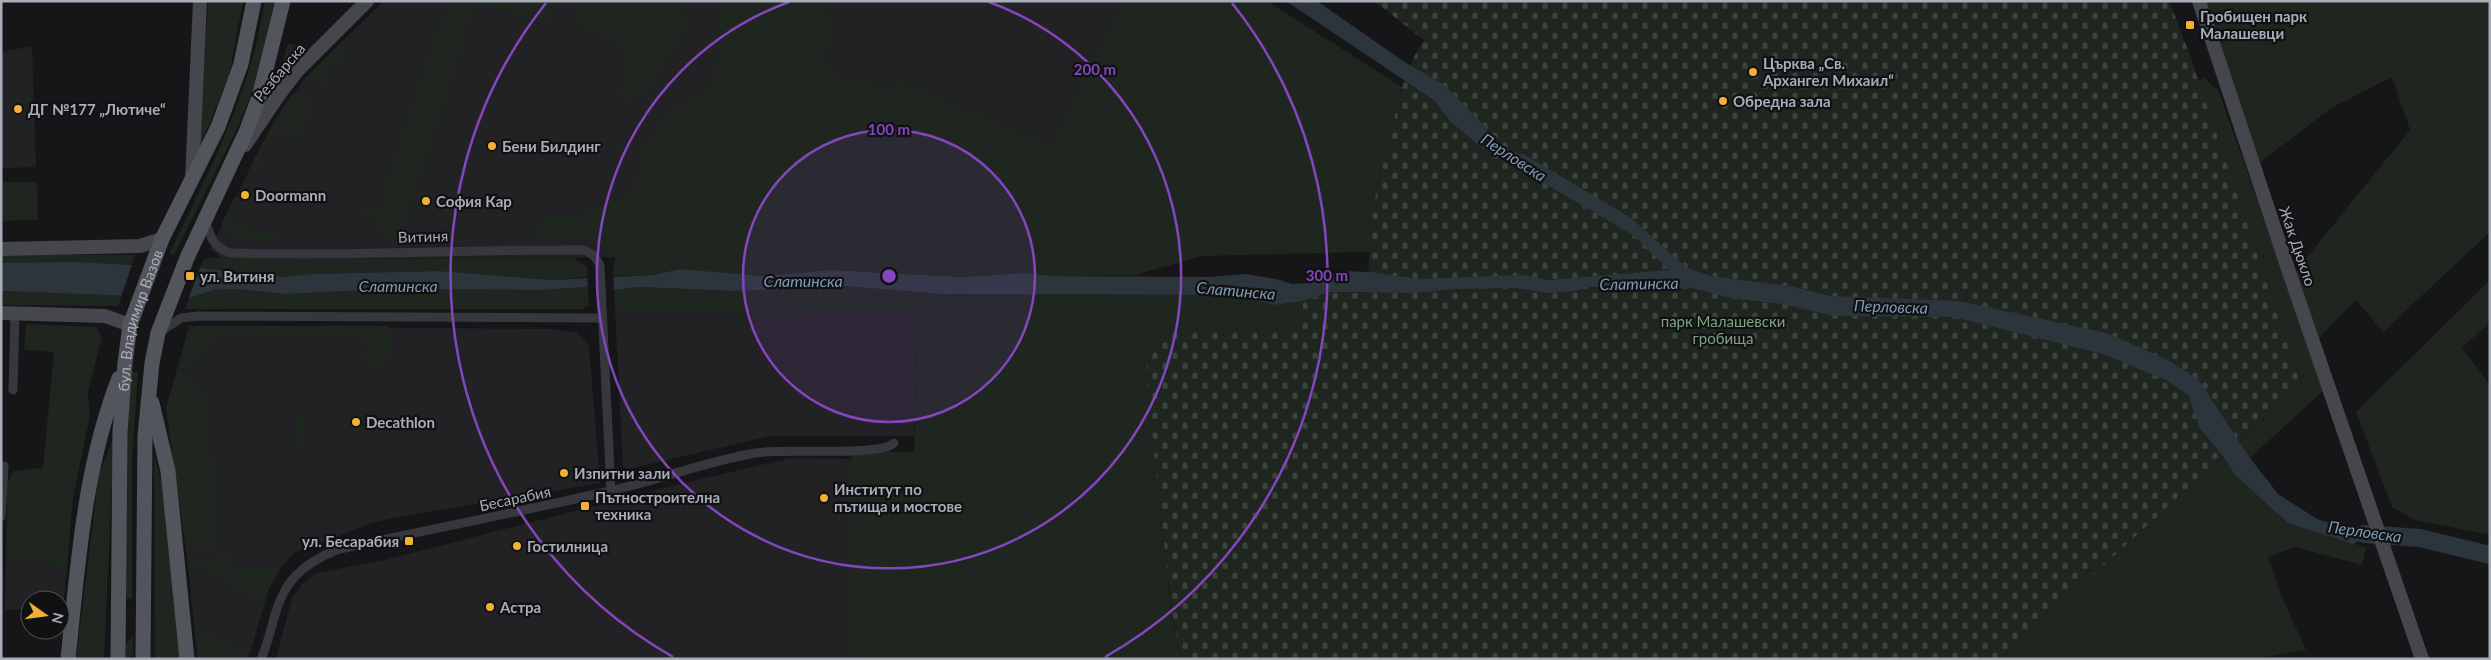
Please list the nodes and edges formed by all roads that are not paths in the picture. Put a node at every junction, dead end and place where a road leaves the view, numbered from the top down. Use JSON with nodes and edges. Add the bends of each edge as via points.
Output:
{"nodes":[{"id":1,"x":200,"y":1,"type":"edge"},
{"id":2,"x":254,"y":1,"type":"edge"},
{"id":3,"x":283,"y":1,"type":"edge"},
{"id":4,"x":367,"y":1,"type":"edge"},
{"id":5,"x":2199,"y":1,"type":"edge"},
{"id":6,"x":228,"y":174,"type":"junction"},
{"id":7,"x":192,"y":181,"type":"junction"},
{"id":8,"x":205,"y":220,"type":"junction"},
{"id":9,"x":162,"y":240,"type":"junction"},
{"id":10,"x":1,"y":249,"type":"edge"},
{"id":11,"x":8,"y":313,"type":"edge"},
{"id":12,"x":601,"y":318,"type":"junction"},
{"id":13,"x":130,"y":325,"type":"junction"},
{"id":14,"x":158,"y":333,"type":"junction"},
{"id":15,"x":125,"y":363,"type":"junction"},
{"id":16,"x":13,"y":390,"type":"dead end"},
{"id":17,"x":150,"y":392,"type":"junction"},
{"id":18,"x":894,"y":443,"type":"dead end"},
{"id":19,"x":3,"y":466,"type":"edge"},
{"id":20,"x":611,"y":491,"type":"junction"},
{"id":21,"x":1,"y":517,"type":"edge"},
{"id":22,"x":68,"y":659,"type":"edge"},
{"id":23,"x":118,"y":659,"type":"edge"},
{"id":24,"x":143,"y":659,"type":"edge"},
{"id":25,"x":187,"y":659,"type":"edge"},
{"id":26,"x":261,"y":659,"type":"edge"},
{"id":27,"x":2422,"y":659,"type":"edge"}],
"edges":[{"from":1,"to":7,"type":"street"},
{"from":2,"to":7,"type":"main road","name":"бул. Владимир Вазов","via":[[241,64],[218,127]]},
{"from":3,"to":6,"type":"main road","name":"бул. Владимир Вазов","via":[[259,97]]},
{"from":4,"to":6,"type":"street","name":"Резбарска","via":[[298,70],[262,118]]},
{"from":5,"to":27,"type":"street","name":"Жак Дюкло"},
{"from":6,"to":8,"type":"main road","name":"бул. Владимир Вазов"},
{"from":7,"to":9,"type":"main road","name":"бул. Владимир Вазов"},
{"from":8,"to":12,"type":"street","name":"Витиня","via":[[212,240],[219,249],[230,253],[584,250],[596,256],[600,266]]},
{"from":8,"to":14,"type":"main road","name":"бул. Владимир Вазов"},
{"from":9,"to":10,"type":"street","via":[[140,246]]},
{"from":9,"to":13,"type":"main road","name":"бул. Владимир Вазов"},
{"from":11,"to":13,"type":"street","via":[[105,316]]},
{"from":11,"to":16,"type":"street"},
{"from":12,"to":14,"type":"street","via":[[198,316],[181,318]]},
{"from":12,"to":20,"type":"street","name":"Витиня"},
{"from":13,"to":15,"type":"main road","name":"бул. Владимир Вазов"},
{"from":14,"to":17,"type":"main road","name":"бул. Владимир Вазов"},
{"from":15,"to":22,"type":"main road","via":[[107,408],[89,480]]},
{"from":15,"to":23,"type":"main road","name":"бул. Владимир Вазов","via":[[120,432]]},
{"from":17,"to":24,"type":"main road","name":"бул. Владимир Вазов","via":[[145,436]]},
{"from":17,"to":25,"type":"main road","via":[[168,471]]},
{"from":18,"to":20,"type":"street","name":"Бесарабия","via":[[889,448],[852,451],[754,453]]},
{"from":19,"to":21,"type":"street"},
{"from":20,"to":26,"type":"street","name":"Бесарабия","via":[[336,550],[316,558],[299,570],[284,592]]}]}
